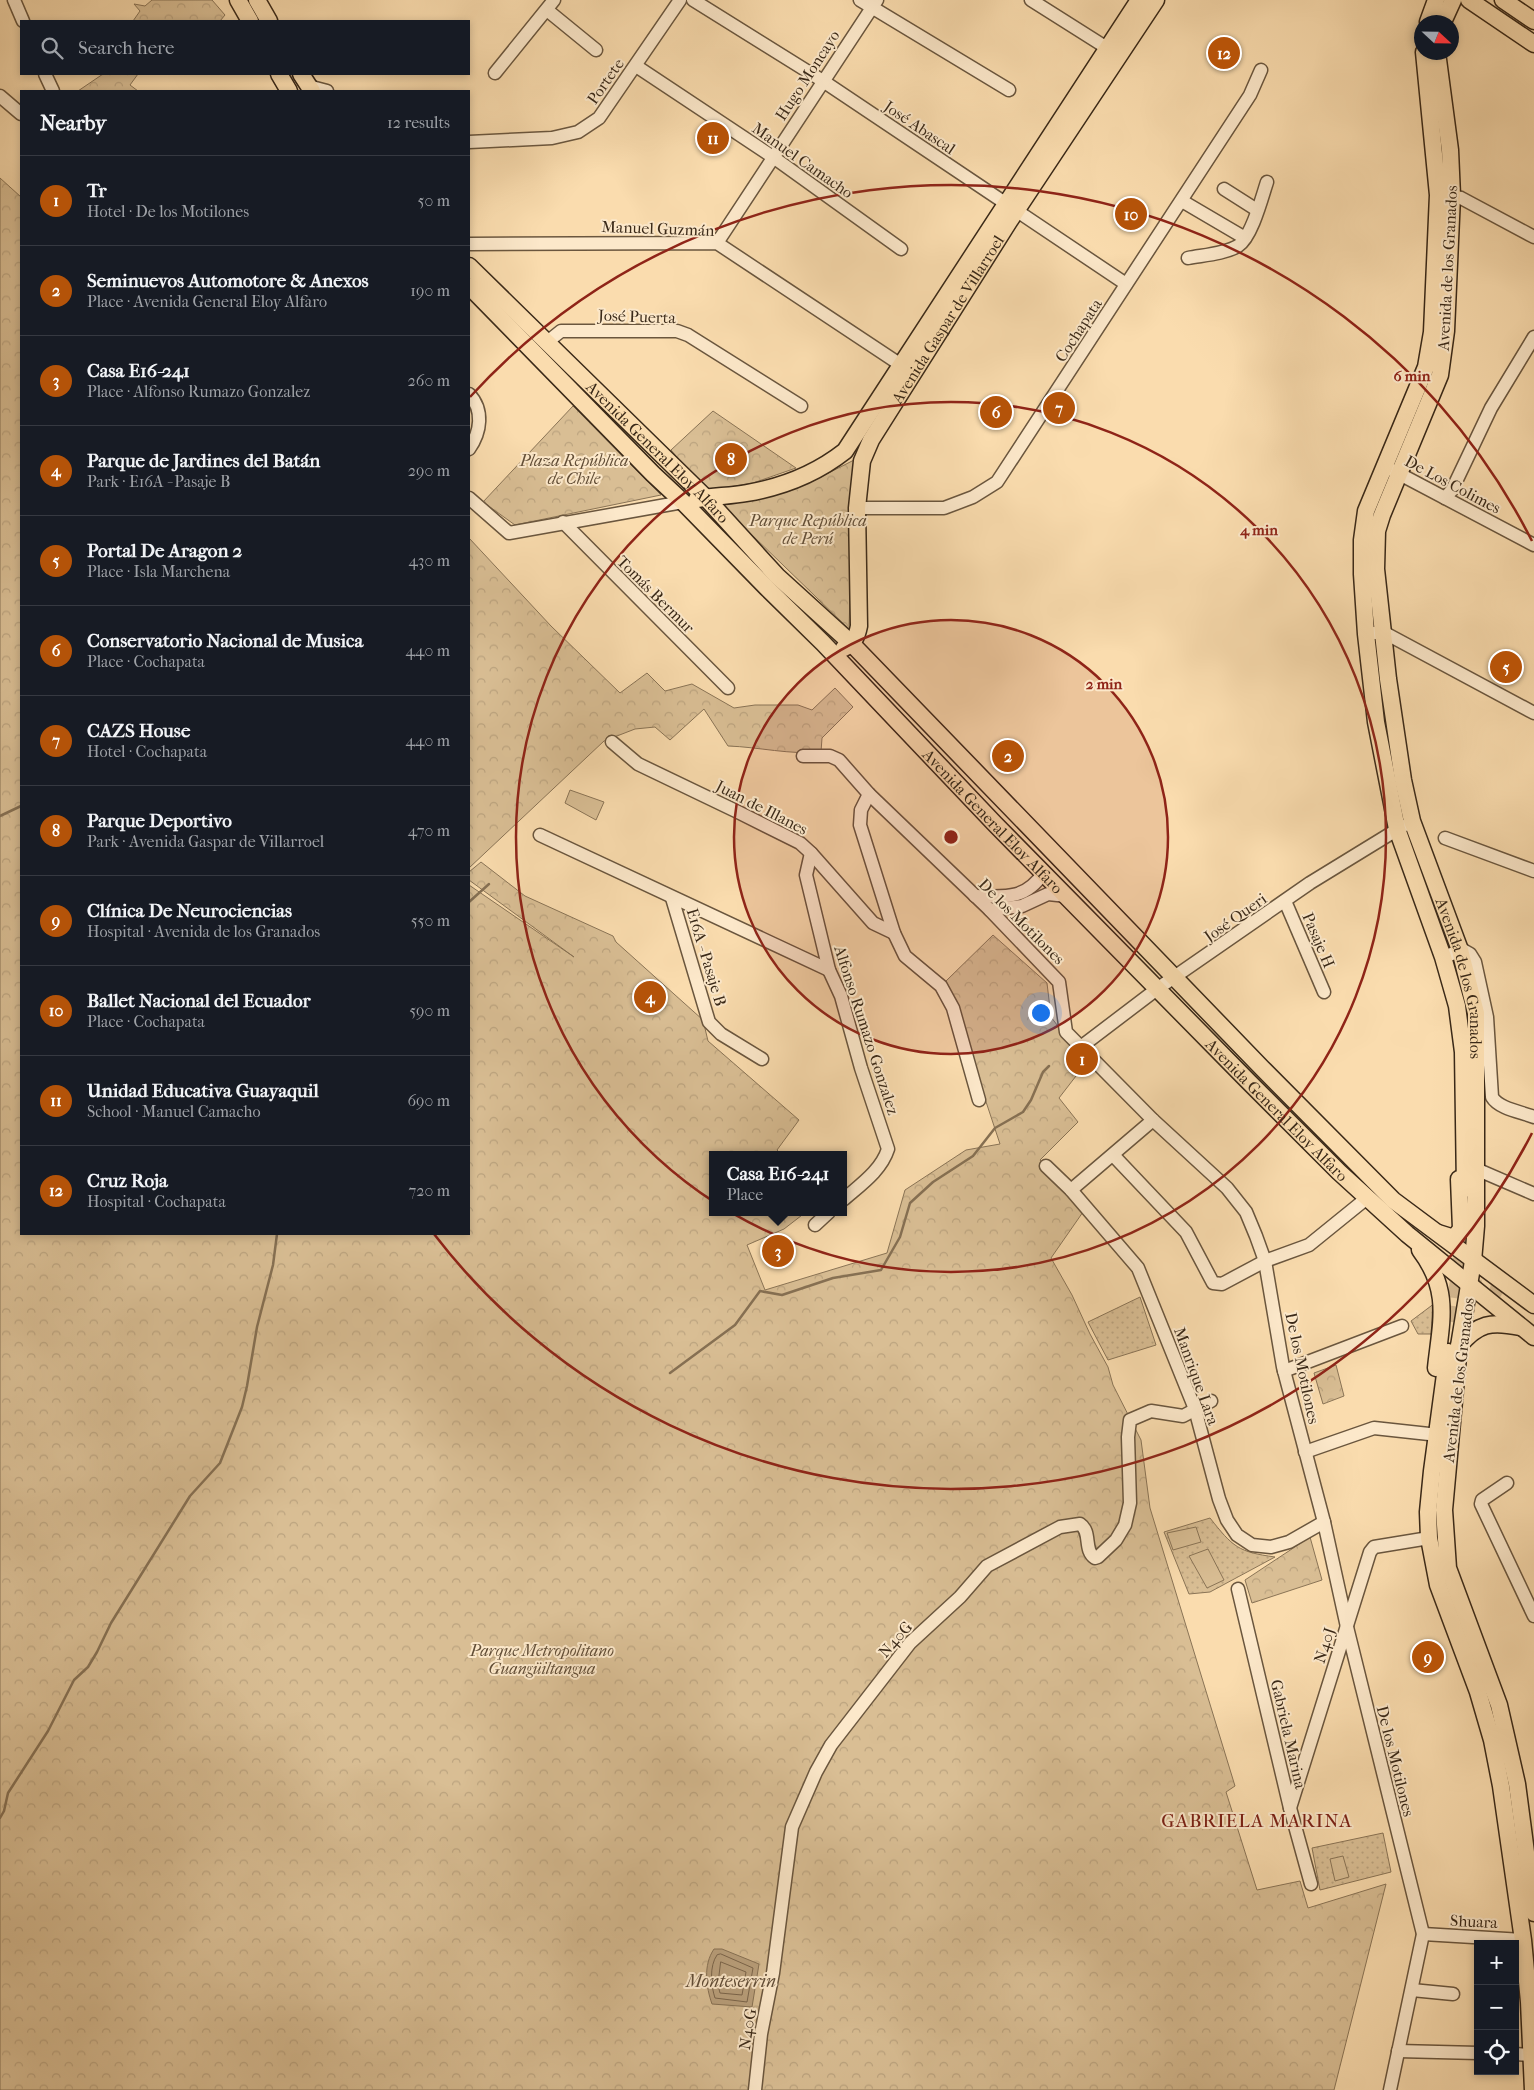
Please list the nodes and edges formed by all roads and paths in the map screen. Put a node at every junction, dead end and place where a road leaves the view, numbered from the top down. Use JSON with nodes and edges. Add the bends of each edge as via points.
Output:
{"nodes":[{"id":1,"x":238,"y":0,"type":"edge"},
{"id":2,"x":257,"y":0,"type":"edge"},
{"id":3,"x":680,"y":0,"type":"edge"},
{"id":4,"x":693,"y":0,"type":"edge"},
{"id":5,"x":1031,"y":0,"type":"edge"},
{"id":6,"x":1139,"y":0,"type":"edge"},
{"id":7,"x":1156,"y":0,"type":"edge"},
{"id":8,"x":1436,"y":0,"type":"edge"},
{"id":9,"x":1453,"y":0,"type":"edge"},
{"id":10,"x":1469,"y":0,"type":"edge"},
{"id":11,"x":1503,"y":0,"type":"edge"},
{"id":12,"x":13,"y":1,"type":"edge"},
{"id":13,"x":869,"y":2,"type":"edge"},
{"id":14,"x":551,"y":5,"type":"edge"},
{"id":15,"x":1431,"y":15,"type":"edge"},
{"id":16,"x":1446,"y":15,"type":"edge"},
{"id":17,"x":22,"y":20,"type":"edge"},
{"id":18,"x":249,"y":20,"type":"edge"},
{"id":19,"x":268,"y":20,"type":"edge"},
{"id":20,"x":1534,"y":21,"type":"edge"},
{"id":21,"x":1534,"y":44,"type":"edge"},
{"id":22,"x":1107,"y":48,"type":"junction"},
{"id":23,"x":596,"y":50,"type":"dead end"},
{"id":24,"x":1425,"y":60,"type":"edge"},
{"id":25,"x":1437,"y":60,"type":"edge"},
{"id":26,"x":636,"y":66,"type":"junction"},
{"id":27,"x":1261,"y":70,"type":"dead end"},
{"id":28,"x":495,"y":73,"type":"dead end"},
{"id":29,"x":280,"y":75,"type":"edge"},
{"id":30,"x":823,"y":81,"type":"junction"},
{"id":31,"x":307,"y":84,"type":"edge"},
{"id":32,"x":288,"y":90,"type":"edge"},
{"id":33,"x":324,"y":90,"type":"edge"},
{"id":34,"x":1009,"y":90,"type":"dead end"},
{"id":35,"x":0,"y":96,"type":"edge"},
{"id":36,"x":19,"y":111,"type":"edge"},
{"id":37,"x":470,"y":142,"type":"edge"},
{"id":38,"x":774,"y":157,"type":"junction"},
{"id":39,"x":1267,"y":182,"type":"dead end"},
{"id":40,"x":1224,"y":189,"type":"dead end"},
{"id":41,"x":1445,"y":195,"type":"junction"},
{"id":42,"x":1182,"y":201,"type":"junction"},
{"id":43,"x":1010,"y":207,"type":"junction"},
{"id":44,"x":1257,"y":210,"type":"junction"},
{"id":45,"x":1534,"y":237,"type":"edge"},
{"id":46,"x":1245,"y":238,"type":"junction"},
{"id":47,"x":717,"y":243,"type":"junction"},
{"id":48,"x":470,"y":244,"type":"edge"},
{"id":49,"x":901,"y":249,"type":"dead end"},
{"id":50,"x":1188,"y":258,"type":"dead end"},
{"id":51,"x":470,"y":267,"type":"edge"},
{"id":52,"x":1126,"y":284,"type":"junction"},
{"id":53,"x":470,"y":287,"type":"edge"},
{"id":54,"x":1534,"y":336,"type":"edge"},
{"id":55,"x":546,"y":343,"type":"junction"},
{"id":56,"x":901,"y":365,"type":"junction"},
{"id":57,"x":470,"y":395,"type":"edge"},
{"id":58,"x":801,"y":406,"type":"dead end"},
{"id":59,"x":865,"y":436,"type":"junction"},
{"id":60,"x":470,"y":448,"type":"edge"},
{"id":61,"x":845,"y":451,"type":"junction"},
{"id":62,"x":862,"y":461,"type":"junction"},
{"id":63,"x":1383,"y":466,"type":"junction"},
{"id":64,"x":1399,"y":474,"type":"junction"},
{"id":65,"x":706,"y":498,"type":"junction"},
{"id":66,"x":1446,"y":498,"type":"junction"},
{"id":67,"x":470,"y":499,"type":"edge"},
{"id":68,"x":683,"y":502,"type":"junction"},
{"id":69,"x":856,"y":508,"type":"junction"},
{"id":70,"x":563,"y":522,"type":"junction"},
{"id":71,"x":1534,"y":544,"type":"edge"},
{"id":72,"x":1383,"y":632,"type":"junction"},
{"id":73,"x":1366,"y":634,"type":"junction"},
{"id":74,"x":823,"y":642,"type":"junction"},
{"id":75,"x":852,"y":644,"type":"junction"},
{"id":76,"x":728,"y":688,"type":"dead end"},
{"id":77,"x":1534,"y":713,"type":"edge"},
{"id":78,"x":612,"y":742,"type":"dead end"},
{"id":79,"x":803,"y":756,"type":"dead end"},
{"id":80,"x":869,"y":794,"type":"junction"},
{"id":81,"x":1404,"y":825,"type":"junction"},
{"id":82,"x":540,"y":835,"type":"dead end"},
{"id":83,"x":1445,"y":838,"type":"dead end"},
{"id":84,"x":811,"y":853,"type":"junction"},
{"id":85,"x":1534,"y":870,"type":"edge"},
{"id":86,"x":1044,"y":872,"type":"junction"},
{"id":87,"x":975,"y":896,"type":"junction"},
{"id":88,"x":1067,"y":896,"type":"junction"},
{"id":89,"x":672,"y":898,"type":"junction"},
{"id":90,"x":1285,"y":901,"type":"junction"},
{"id":91,"x":990,"y":910,"type":"junction"},
{"id":92,"x":894,"y":933,"type":"junction"},
{"id":93,"x":1460,"y":950,"type":"junction"},
{"id":94,"x":1443,"y":957,"type":"junction"},
{"id":95,"x":829,"y":970,"type":"junction"},
{"id":96,"x":1175,"y":979,"type":"junction"},
{"id":97,"x":1158,"y":989,"type":"junction"},
{"id":98,"x":1324,"y":992,"type":"dead end"},
{"id":99,"x":1082,"y":1046,"type":"junction"},
{"id":100,"x":762,"y":1059,"type":"dead end"},
{"id":101,"x":1262,"y":1068,"type":"junction"},
{"id":102,"x":1249,"y":1082,"type":"junction"},
{"id":103,"x":979,"y":1100,"type":"dead end"},
{"id":104,"x":1534,"y":1117,"type":"edge"},
{"id":105,"x":1153,"y":1120,"type":"junction"},
{"id":106,"x":1113,"y":1155,"type":"junction"},
{"id":107,"x":1046,"y":1166,"type":"dead end"},
{"id":108,"x":1476,"y":1169,"type":"junction"},
{"id":109,"x":1071,"y":1190,"type":"junction"},
{"id":110,"x":1534,"y":1194,"type":"edge"},
{"id":111,"x":847,"y":1196,"type":"edge"},
{"id":112,"x":1367,"y":1198,"type":"junction"},
{"id":113,"x":825,"y":1216,"type":"edge"},
{"id":114,"x":815,"y":1225,"type":"dead end"},
{"id":115,"x":1468,"y":1227,"type":"junction"},
{"id":116,"x":1431,"y":1230,"type":"junction"},
{"id":117,"x":1407,"y":1234,"type":"junction"},
{"id":118,"x":1265,"y":1261,"type":"junction"},
{"id":119,"x":1473,"y":1261,"type":"junction"},
{"id":120,"x":1470,"y":1287,"type":"junction"},
{"id":121,"x":1502,"y":1294,"type":"tunnel mouth"},
{"id":122,"x":1534,"y":1305,"type":"edge"},
{"id":123,"x":1452,"y":1322,"type":"tunnel mouth"},
{"id":124,"x":1402,"y":1326,"type":"dead end"},
{"id":125,"x":1531,"y":1328,"type":"edge"},
{"id":126,"x":1459,"y":1346,"type":"junction"},
{"id":127,"x":1284,"y":1371,"type":"junction"},
{"id":128,"x":1211,"y":1402,"type":"dead end"},
{"id":129,"x":1195,"y":1409,"type":"junction"},
{"id":130,"x":1429,"y":1434,"type":"junction"},
{"id":131,"x":1305,"y":1452,"type":"junction"},
{"id":132,"x":1506,"y":1483,"type":"dead end"},
{"id":133,"x":1324,"y":1522,"type":"junction"},
{"id":134,"x":1429,"y":1533,"type":"junction"},
{"id":135,"x":1238,"y":1590,"type":"dead end"},
{"id":136,"x":1534,"y":1616,"type":"edge"},
{"id":137,"x":1347,"y":1627,"type":"junction"},
{"id":138,"x":1290,"y":1808,"type":"junction"},
{"id":139,"x":1311,"y":1884,"type":"dead end"},
{"id":140,"x":1534,"y":1913,"type":"edge"},
{"id":141,"x":1423,"y":1934,"type":"junction"},
{"id":142,"x":1523,"y":1940,"type":"junction"},
{"id":143,"x":1412,"y":1990,"type":"junction"},
{"id":144,"x":1453,"y":1994,"type":"dead end"},
{"id":145,"x":1398,"y":2052,"type":"junction"},
{"id":146,"x":1474,"y":2054,"type":"edge"},
{"id":147,"x":1519,"y":2054,"type":"edge"},
{"id":148,"x":1532,"y":2055,"type":"junction"},
{"id":149,"x":1533,"y":2083,"type":"edge"},
{"id":150,"x":755,"y":2090,"type":"edge"},
{"id":151,"x":1390,"y":2090,"type":"edge"}],
"edges":[{"from":1,"to":18,"type":"main road"},
{"from":2,"to":19,"type":"main road"},
{"from":3,"to":26,"type":"street","name":"Portete"},
{"from":4,"to":30,"type":"street","name":"José Abascal"},
{"from":5,"to":22,"type":"street"},
{"from":6,"to":22,"type":"main road","name":"Avenida Gaspar de Villarroel"},
{"from":7,"to":43,"type":"main road","name":"Avenida Gaspar de Villarroel"},
{"from":8,"to":15,"type":"main road"},
{"from":9,"to":16,"type":"main road"},
{"from":10,"to":21,"type":"main road"},
{"from":11,"to":20,"type":"main road"},
{"from":12,"to":17,"type":"street"},
{"from":13,"to":30,"type":"street","name":"Hugo Moncayo"},
{"from":13,"to":34,"type":"street"},
{"from":14,"to":23,"type":"street"},
{"from":14,"to":28,"type":"street"},
{"from":22,"to":43,"type":"main road","name":"Avenida Gaspar de Villarroel"},
{"from":24,"to":41,"type":"main road","name":"Avenida de los Granados"},
{"from":25,"to":41,"type":"main road","name":"Avenida de los Granados","via":[[1450,150]]},
{"from":26,"to":37,"type":"street","name":"Portete","via":[[599,118],[578,132],[552,138]]},
{"from":26,"to":38,"type":"street","name":"Manuel Camacho"},
{"from":27,"to":42,"type":"street","name":"Cochapata","via":[[1250,95]]},
{"from":29,"to":32,"type":"main road"},
{"from":30,"to":38,"type":"street","name":"Hugo Moncayo"},
{"from":30,"to":43,"type":"street","name":"José Abascal"},
{"from":31,"to":33,"type":"street"},
{"from":35,"to":36,"type":"street"},
{"from":38,"to":47,"type":"street","name":"Hugo Moncayo"},
{"from":38,"to":49,"type":"street","name":"Manuel Camacho"},
{"from":39,"to":44,"type":"street"},
{"from":40,"to":44,"type":"street"},
{"from":41,"to":45,"type":"street","via":[[1461,198]]},
{"from":41,"to":63,"type":"main road","name":"Avenida de los Granados","via":[[1426,367]]},
{"from":41,"to":64,"type":"main road","name":"Avenida de los Granados","via":[[1446,331],[1440,375]]},
{"from":42,"to":46,"type":"street"},
{"from":42,"to":52,"type":"street","name":"Cochapata"},
{"from":43,"to":52,"type":"street","name":"José Abascal"},
{"from":43,"to":56,"type":"main road","name":"Avenida Gaspar de Villarroel"},
{"from":43,"to":59,"type":"main road","name":"Avenida Gaspar de Villarroel"},
{"from":44,"to":46,"type":"street"},
{"from":46,"to":50,"type":"street","via":[[1239,245],[1226,250]]},
{"from":47,"to":48,"type":"street","name":"Manuel Guzmán"},
{"from":47,"to":56,"type":"street","name":"Manuel Guzmán"},
{"from":51,"to":55,"type":"main road","name":"Avenida General Eloy Alfaro"},
{"from":52,"to":69,"type":"street","name":"Cochapata","via":[[997,482],[973,497],[944,508]]},
{"from":53,"to":68,"type":"main road","name":"Avenida General Eloy Alfaro","via":[[604,426]]},
{"from":54,"to":66,"type":"street","via":[[1491,408]]},
{"from":55,"to":58,"type":"street","name":"José Puerta","via":[[561,331],[677,331]]},
{"from":55,"to":65,"type":"main road","name":"Avenida General Eloy Alfaro"},
{"from":56,"to":59,"type":"main road","name":"Avenida Gaspar de Villarroel"},
{"from":57,"to":60,"type":"street","via":[[480,414],[479,428]]},
{"from":59,"to":61,"type":"main road","name":"Avenida Gaspar de Villarroel"},
{"from":59,"to":62,"type":"main road","name":"Avenida Gaspar de Villarroel"},
{"from":61,"to":62,"type":"main road","via":[[852,452]]},
{"from":61,"to":65,"type":"main road","name":"Avenida Gaspar de Villarroel","via":[[796,480],[776,487]]},
{"from":62,"to":69,"type":"main road","name":"Avenida Gaspar de Villarroel"},
{"from":63,"to":64,"type":"street","name":"De Los Colimes"},
{"from":63,"to":73,"type":"main road","name":"Avenida de los Granados","via":[[1362,529]]},
{"from":64,"to":66,"type":"street","name":"De Los Colimes"},
{"from":64,"to":72,"type":"main road","name":"Avenida de los Granados","via":[[1377,531],[1376,569]]},
{"from":65,"to":68,"type":"main road","name":"Avenida Gaspar de Villarroel"},
{"from":65,"to":75,"type":"main road","name":"Avenida General Eloy Alfaro","via":[[777,576]]},
{"from":66,"to":71,"type":"street","name":"De Los Colimes"},
{"from":67,"to":70,"type":"street","via":[[509,533]]},
{"from":68,"to":70,"type":"street"},
{"from":68,"to":74,"type":"main road","name":"Avenida General Eloy Alfaro"},
{"from":69,"to":75,"type":"main road","name":"Avenida Gaspar de Villarroel","via":[[859,626],[858,636]]},
{"from":70,"to":76,"type":"street","name":"Tomás Bermur"},
{"from":72,"to":73,"type":"street"},
{"from":72,"to":77,"type":"street"},
{"from":72,"to":81,"type":"main road","name":"Avenida de los Granados"},
{"from":73,"to":81,"type":"main road","name":"Avenida de los Granados","via":[[1376,722]]},
{"from":74,"to":75,"type":"main road","via":[[842,649]]},
{"from":74,"to":86,"type":"main road","name":"Avenida General Eloy Alfaro"},
{"from":75,"to":96,"type":"main road","name":"Avenida General Eloy Alfaro"},
{"from":78,"to":84,"type":"street","name":"Juan de Illanes","via":[[638,764],[800,843]]},
{"from":79,"to":80,"type":"street","name":"De los Motilones","via":[[830,756],[838,760]]},
{"from":80,"to":87,"type":"street","name":"De los Motilones"},
{"from":80,"to":92,"type":"street","via":[[861,810],[860,825]]},
{"from":81,"to":90,"type":"street","name":"José Queri"},
{"from":81,"to":93,"type":"main road","name":"Avenida de los Granados"},
{"from":81,"to":94,"type":"main road","name":"Avenida de los Granados"},
{"from":82,"to":89,"type":"street"},
{"from":83,"to":85,"type":"street"},
{"from":84,"to":92,"type":"street","name":"Juan de Illanes","via":[[873,923]]},
{"from":84,"to":95,"type":"street","name":"Alfonso Rumazo Gonzalez","via":[[806,875]]},
{"from":86,"to":87,"type":"street","via":[[1037,883],[1020,894]]},
{"from":86,"to":88,"type":"main road","name":"Avenida General Eloy Alfaro"},
{"from":87,"to":91,"type":"street","name":"De los Motilones"},
{"from":88,"to":91,"type":"street","via":[[1048,894],[1022,906]]},
{"from":88,"to":97,"type":"main road","name":"Avenida General Eloy Alfaro"},
{"from":89,"to":95,"type":"street"},
{"from":89,"to":100,"type":"street","name":"E16A - Pasaje B","via":[[710,1022],[721,1034]]},
{"from":90,"to":96,"type":"street","name":"José Queri"},
{"from":90,"to":98,"type":"street","name":"Pasaje H"},
{"from":91,"to":99,"type":"street","name":"De los Motilones","via":[[1059,982],[1066,1032]]},
{"from":92,"to":103,"type":"street","via":[[906,956],[941,986],[953,1008]]},
{"from":93,"to":94,"type":"street"},
{"from":93,"to":104,"type":"street","via":[[1474,958],[1482,991],[1492,1097],[1504,1106]]},
{"from":93,"to":108,"type":"main road","name":"Avenida de los Granados","via":[[1476,1013]]},
{"from":94,"to":115,"type":"main road","name":"Avenida de los Granados","via":[[1456,1006],[1463,1052],[1464,1085],[1458,1107]]},
{"from":95,"to":111,"type":"street","name":"Alfonso Rumazo Gonzalez","via":[[841,996],[888,1149],[879,1167]]},
{"from":96,"to":97,"type":"street","name":"José Queri"},
{"from":96,"to":101,"type":"main road","name":"Avenida General Eloy Alfaro"},
{"from":97,"to":99,"type":"street","name":"José Queri"},
{"from":97,"to":102,"type":"main road","name":"Avenida General Eloy Alfaro"},
{"from":99,"to":105,"type":"street","name":"De los Motilones"},
{"from":101,"to":102,"type":"main road","via":[[1250,1069]]},
{"from":101,"to":116,"type":"main road","name":"Avenida General Eloy Alfaro","via":[[1393,1200]]},
{"from":102,"to":112,"type":"main road","name":"Avenida General Eloy Alfaro"},
{"from":105,"to":106,"type":"street"},
{"from":105,"to":118,"type":"street","name":"De los Motilones","via":[[1227,1188],[1246,1212]]},
{"from":106,"to":109,"type":"street"},
{"from":106,"to":118,"type":"street","via":[[1186,1232],[1213,1283],[1222,1284]]},
{"from":107,"to":109,"type":"street","name":"Manrique Lara"},
{"from":108,"to":110,"type":"street"},
{"from":108,"to":115,"type":"main road","name":"Avenida de los Granados"},
{"from":109,"to":129,"type":"street","name":"Manrique Lara","via":[[1138,1268]]},
{"from":112,"to":117,"type":"main road","name":"Avenida General Eloy Alfaro"},
{"from":112,"to":118,"type":"street","via":[[1309,1245]]},
{"from":113,"to":114,"type":"street"},
{"from":115,"to":116,"type":"main road","via":[[1452,1238]]},
{"from":115,"to":119,"type":"main road","name":"Avenida de los Granados"},
{"from":116,"to":119,"type":"main road","name":"Avenida General Eloy Alfaro"},
{"from":117,"to":120,"type":"main road","name":"Avenida General Eloy Alfaro"},
{"from":117,"to":130,"type":"main road","via":[[1432,1269],[1443,1307]]},
{"from":118,"to":127,"type":"street","name":"De los Motilones"},
{"from":119,"to":120,"type":"main road","name":"Avenida de los Granados"},
{"from":119,"to":122,"type":"main road","name":"Avenida General Eloy Alfaro"},
{"from":120,"to":125,"type":"main road","name":"Avenida General Eloy Alfaro"},
{"from":120,"to":126,"type":"main road","name":"Avenida de los Granados"},
{"from":121,"to":125,"type":"main road"},
{"from":123,"to":134,"type":"main road","name":"Avenida de los Granados","via":[[1429,1498]]},
{"from":124,"to":127,"type":"street"},
{"from":125,"to":126,"type":"main road","via":[[1500,1323],[1481,1326],[1468,1334]]},
{"from":126,"to":140,"type":"main road","name":"Avenida de los Granados","via":[[1444,1510],[1448,1568],[1499,1705],[1517,1784]]},
{"from":127,"to":131,"type":"street","name":"De los Motilones"},
{"from":128,"to":129,"type":"street"},
{"from":129,"to":133,"type":"street","name":"Manrique Lara","via":[[1219,1499],[1226,1520],[1236,1535],[1252,1545],[1271,1546],[1289,1542]]},
{"from":129,"to":150,"type":"street","name":"N40G","via":[[1183,1416],[1152,1411],[1130,1420],[1130,1503],[1125,1525],[1116,1540],[1098,1557],[1090,1553],[1087,1532],[1080,1524],[1060,1527],[986,1566],[960,1597],[910,1643],[831,1745],[792,1827]]},
{"from":130,"to":131,"type":"street","via":[[1374,1428]]},
{"from":130,"to":134,"type":"main road","via":[[1421,1511]]},
{"from":131,"to":133,"type":"street","name":"De los Motilones"},
{"from":132,"to":136,"type":"street","via":[[1481,1504]]},
{"from":133,"to":137,"type":"street","name":"De los Motilones"},
{"from":134,"to":137,"type":"street","name":"N40J","via":[[1371,1549]]},
{"from":134,"to":142,"type":"main road","name":"Avenida de los Granados","via":[[1438,1585],[1478,1692],[1492,1740]]},
{"from":135,"to":138,"type":"street","name":"Gabriela Marina"},
{"from":137,"to":138,"type":"street","name":"N40J"},
{"from":137,"to":141,"type":"street","name":"De los Motilones"},
{"from":138,"to":139,"type":"street","name":"Gabriela Marina"},
{"from":141,"to":142,"type":"street","name":"Shuara"},
{"from":141,"to":143,"type":"street","name":"De los Motilones"},
{"from":142,"to":148,"type":"main road","name":"Avenida de los Granados"},
{"from":143,"to":144,"type":"street"},
{"from":143,"to":145,"type":"street","name":"De los Motilones"},
{"from":145,"to":146,"type":"street"},
{"from":145,"to":151,"type":"street","name":"De los Motilones"},
{"from":147,"to":148,"type":"street"},
{"from":148,"to":149,"type":"main road","name":"Avenida de los Granados"}]}
